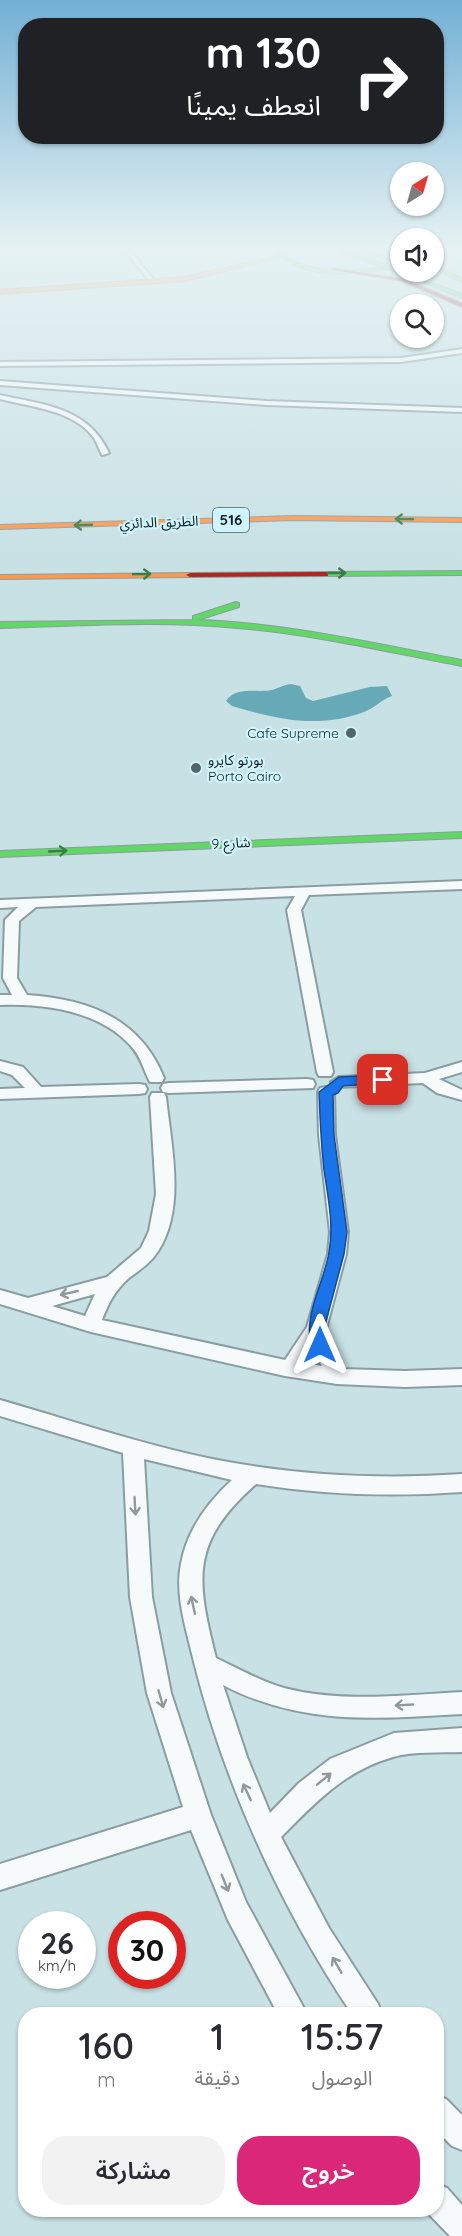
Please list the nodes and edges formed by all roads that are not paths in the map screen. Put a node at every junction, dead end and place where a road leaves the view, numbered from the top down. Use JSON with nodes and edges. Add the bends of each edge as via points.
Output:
{"nodes":[{"id":1,"x":439,"y":354,"type":"edge"},
{"id":2,"x":0,"y":364,"type":"edge"},
{"id":3,"x":0,"y":383,"type":"edge"},
{"id":4,"x":0,"y":397,"type":"edge"},
{"id":5,"x":462,"y":410,"type":"edge"},
{"id":6,"x":105,"y":453,"type":"dead end"},
{"id":7,"x":462,"y":520,"type":"edge"},
{"id":8,"x":0,"y":528,"type":"edge"},
{"id":9,"x":462,"y":561,"type":"edge"},
{"id":10,"x":0,"y":565,"type":"edge"},
{"id":11,"x":462,"y":573,"type":"edge"},
{"id":12,"x":0,"y":577,"type":"edge"},
{"id":13,"x":462,"y":587,"type":"edge"},
{"id":14,"x":0,"y":589,"type":"edge"},
{"id":15,"x":236,"y":604,"type":"dead end"},
{"id":16,"x":194,"y":619,"type":"junction"},
{"id":17,"x":99,"y":623,"type":"junction"},
{"id":18,"x":0,"y":625,"type":"edge"},
{"id":19,"x":462,"y":658,"type":"edge"},
{"id":20,"x":462,"y":663,"type":"edge"},
{"id":21,"x":462,"y":825,"type":"edge"},
{"id":22,"x":320,"y":834,"type":"junction"},
{"id":23,"x":462,"y":835,"type":"edge"},
{"id":24,"x":0,"y":841,"type":"edge"},
{"id":25,"x":0,"y":854,"type":"edge"},
{"id":26,"x":462,"y":885,"type":"edge"},
{"id":27,"x":304,"y":892,"type":"junction"},
{"id":28,"x":272,"y":894,"type":"junction"},
{"id":29,"x":33,"y":902,"type":"junction"},
{"id":30,"x":0,"y":904,"type":"edge"},
{"id":31,"x":0,"y":909,"type":"edge"},
{"id":32,"x":294,"y":910,"type":"junction"},
{"id":33,"x":12,"y":920,"type":"junction"},
{"id":34,"x":5,"y":982,"type":"edge"},
{"id":35,"x":21,"y":998,"type":"junction"},
{"id":36,"x":0,"y":1000,"type":"edge"},
{"id":37,"x":0,"y":1066,"type":"edge"},
{"id":38,"x":462,"y":1067,"type":"edge"},
{"id":39,"x":325,"y":1072,"type":"junction"},
{"id":40,"x":426,"y":1078,"type":"junction"},
{"id":41,"x":307,"y":1084,"type":"junction"},
{"id":42,"x":333,"y":1087,"type":"junction"},
{"id":43,"x":161,"y":1088,"type":"junction"},
{"id":44,"x":36,"y":1092,"type":"junction"},
{"id":45,"x":0,"y":1094,"type":"edge"},
{"id":46,"x":462,"y":1095,"type":"edge"},
{"id":47,"x":112,"y":1282,"type":"junction"},
{"id":48,"x":0,"y":1297,"type":"edge"},
{"id":49,"x":26,"y":1306,"type":"junction"},
{"id":50,"x":91,"y":1325,"type":"junction"},
{"id":51,"x":316,"y":1329,"type":"junction"},
{"id":52,"x":290,"y":1368,"type":"junction"},
{"id":53,"x":337,"y":1376,"type":"junction"},
{"id":54,"x":462,"y":1377,"type":"edge"},
{"id":55,"x":0,"y":1408,"type":"edge"},
{"id":56,"x":133,"y":1447,"type":"junction"},
{"id":57,"x":252,"y":1475,"type":"junction"},
{"id":58,"x":462,"y":1483,"type":"edge"},
{"id":59,"x":206,"y":1665,"type":"junction"},
{"id":60,"x":462,"y":1703,"type":"edge"},
{"id":61,"x":462,"y":1740,"type":"edge"},
{"id":62,"x":198,"y":1815,"type":"junction"},
{"id":63,"x":267,"y":1834,"type":"junction"},
{"id":64,"x":0,"y":1877,"type":"edge"},
{"id":65,"x":289,"y":2007,"type":"edge"},
{"id":66,"x":363,"y":2007,"type":"edge"},
{"id":67,"x":444,"y":2117,"type":"edge"},
{"id":68,"x":462,"y":2136,"type":"edge"},
{"id":69,"x":444,"y":2208,"type":"edge"},
{"id":70,"x":462,"y":2227,"type":"edge"}],
"edges":[{"from":1,"to":2,"type":"street","via":[[401,360]]},
{"from":3,"to":5,"type":"street","via":[[276,404]]},
{"from":4,"to":6,"type":"street","via":[[50,408],[74,418],[96,434]]},
{"from":7,"to":8,"type":"main road","name":"الطريق الدائري","number":"516","one_way":true,"via":[[293,518]]},
{"from":9,"to":10,"type":"main road"},
{"from":12,"to":11,"type":"main road","one_way":true},
{"from":13,"to":14,"type":"main road"},
{"from":15,"to":16,"type":"main road"},
{"from":16,"to":17,"type":"main road"},
{"from":16,"to":19,"type":"main road","via":[[284,626]]},
{"from":17,"to":18,"type":"main road"},
{"from":17,"to":20,"type":"main road","via":[[204,623],[264,628]]},
{"from":21,"to":22,"type":"main road","name":"شارع 9"},
{"from":22,"to":23,"type":"main road","name":"شارع 9"},
{"from":22,"to":24,"type":"main road","name":"شارع 9"},
{"from":25,"to":22,"type":"main road","name":"شارع 9","one_way":true},
{"from":26,"to":27,"type":"street"},
{"from":27,"to":28,"type":"street"},
{"from":27,"to":32,"type":"street"},
{"from":28,"to":29,"type":"street"},
{"from":28,"to":32,"type":"street"},
{"from":29,"to":30,"type":"street"},
{"from":29,"to":33,"type":"street"},
{"from":31,"to":33,"type":"street"},
{"from":32,"to":39,"type":"street"},
{"from":33,"to":34,"type":"street"},
{"from":34,"to":35,"type":"street"},
{"from":35,"to":36,"type":"street"},
{"from":35,"to":43,"type":"street","via":[[69,1006],[114,1026],[147,1055]]},
{"from":37,"to":44,"type":"street","via":[[18,1070]]},
{"from":38,"to":40,"type":"street"},
{"from":39,"to":41,"type":"street","via":[[311,1074]]},
{"from":39,"to":42,"type":"street","via":[[332,1074]]},
{"from":40,"to":42,"type":"street"},
{"from":40,"to":46,"type":"street"},
{"from":41,"to":42,"type":"street","via":[[318,1091]]},
{"from":41,"to":43,"type":"street"},
{"from":42,"to":51,"type":"street","via":[[327,1135],[339,1232],[337,1254]]},
{"from":43,"to":44,"type":"street","via":[[143,1081],[139,1089]]},
{"from":43,"to":47,"type":"street","via":[[165,1192],[160,1223],[151,1247]]},
{"from":44,"to":45,"type":"street"},
{"from":47,"to":49,"type":"street","one_way":true},
{"from":47,"to":50,"type":"street"},
{"from":48,"to":49,"type":"street"},
{"from":49,"to":50,"type":"street"},
{"from":50,"to":52,"type":"street"},
{"from":51,"to":52,"type":"street"},
{"from":51,"to":53,"type":"street"},
{"from":52,"to":53,"type":"street"},
{"from":53,"to":54,"type":"street"},
{"from":55,"to":56,"type":"street"},
{"from":56,"to":57,"type":"street"},
{"from":56,"to":62,"type":"street","one_way":true,"via":[[141,1597],[159,1694]]},
{"from":57,"to":58,"type":"street","via":[[376,1485]]},
{"from":59,"to":57,"type":"street","one_way":true,"via":[[189,1588],[193,1555],[212,1514]]},
{"from":60,"to":59,"type":"street","one_way":true,"via":[[373,1707],[308,1704],[261,1692]]},
{"from":63,"to":59,"type":"street","one_way":true,"via":[[242,1779]]},
{"from":63,"to":61,"type":"street","one_way":true,"via":[[339,1767],[394,1745]]},
{"from":62,"to":64,"type":"street"},
{"from":62,"to":65,"type":"street","one_way":true,"via":[[237,1911]]},
{"from":66,"to":63,"type":"street","one_way":true,"via":[[289,1884]]},
{"from":67,"to":68,"type":"street"},
{"from":69,"to":70,"type":"street"}]}
